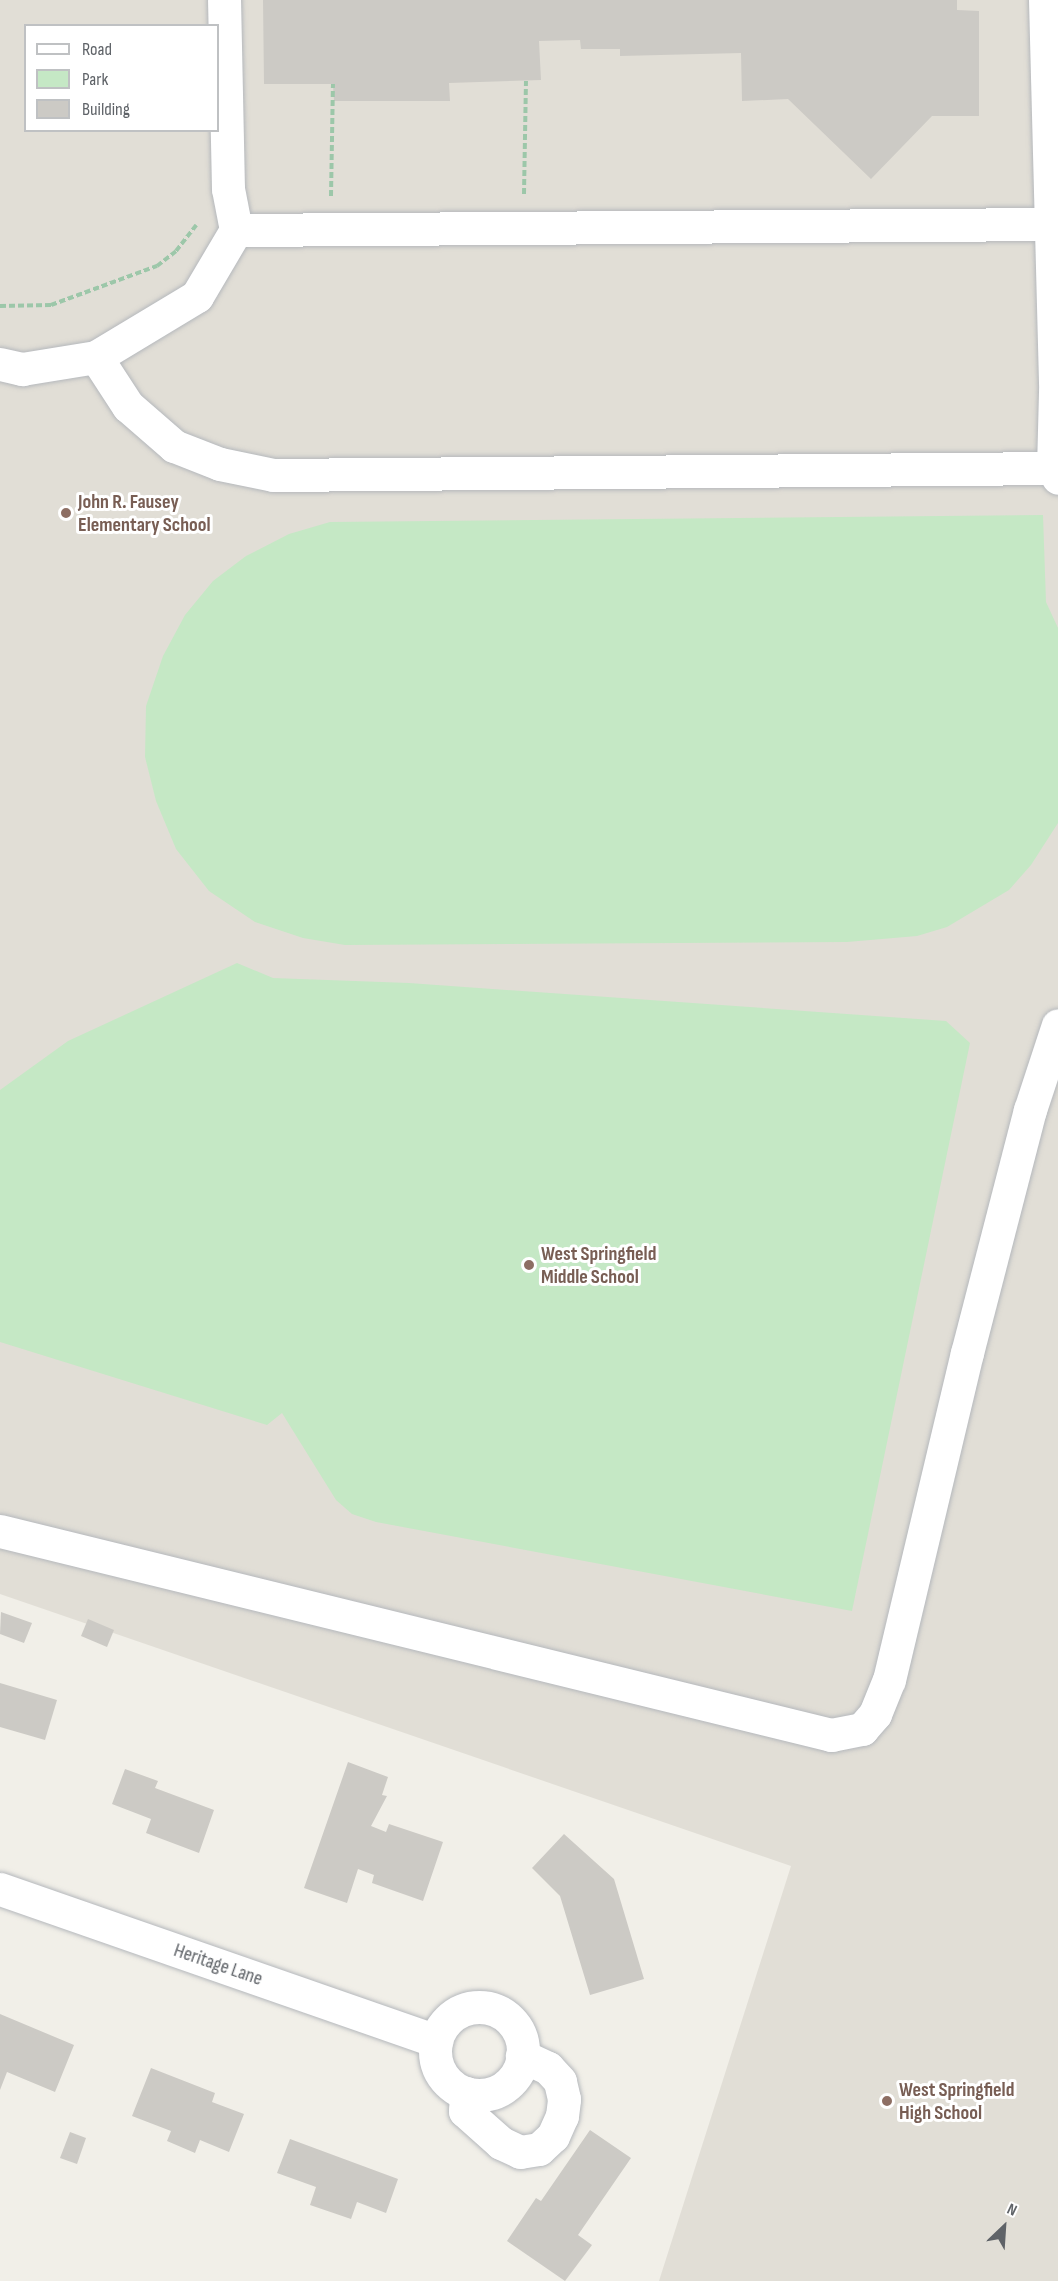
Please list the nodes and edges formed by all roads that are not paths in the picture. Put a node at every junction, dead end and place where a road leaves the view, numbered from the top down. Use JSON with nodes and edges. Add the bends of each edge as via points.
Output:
{"nodes":[{"id":1,"x":224,"y":0,"type":"edge"},
{"id":2,"x":1045,"y":0,"type":"edge"},
{"id":3,"x":1052,"y":224,"type":"junction"},
{"id":4,"x":236,"y":230,"type":"junction"},
{"id":5,"x":96,"y":357,"type":"junction"},
{"id":6,"x":0,"y":364,"type":"edge"},
{"id":7,"x":1055,"y":473,"type":"edge"},
{"id":8,"x":1058,"y":1025,"type":"edge"},
{"id":9,"x":0,"y":1531,"type":"edge"},
{"id":10,"x":0,"y":1889,"type":"edge"},
{"id":11,"x":436,"y":2041,"type":"junction"},
{"id":12,"x":522,"y":2056,"type":"junction"},
{"id":13,"x":466,"y":2093,"type":"junction"}],
"edges":[{"from":1,"to":4,"type":"street","via":[[228,189]]},
{"from":2,"to":3,"type":"street"},
{"from":3,"to":4,"type":"street"},
{"from":3,"to":7,"type":"street"},
{"from":4,"to":5,"type":"street","via":[[197,296]]},
{"from":5,"to":6,"type":"street","via":[[22,369]]},
{"from":5,"to":7,"type":"street","via":[[128,406],[174,446],[220,464],[273,476]]},
{"from":8,"to":9,"type":"street","via":[[1030,1110],[967,1353],[889,1680],[875,1714],[862,1728],[847,1735],[831,1735]]},
{"from":10,"to":11,"type":"street","name":"Heritage Lane"},
{"from":11,"to":12,"type":"street","via":[[441,2028],[458,2012],[487,2008],[512,2023],[520,2036]]},
{"from":11,"to":13,"type":"street","via":[[439,2071],[448,2083]]},
{"from":12,"to":13,"type":"street","via":[[515,2076],[500,2090],[487,2095]]},
{"from":12,"to":13,"type":"street","via":[[548,2068],[560,2081],[564,2099],[553,2136],[539,2150],[519,2152],[501,2143],[465,2110]]}]}
